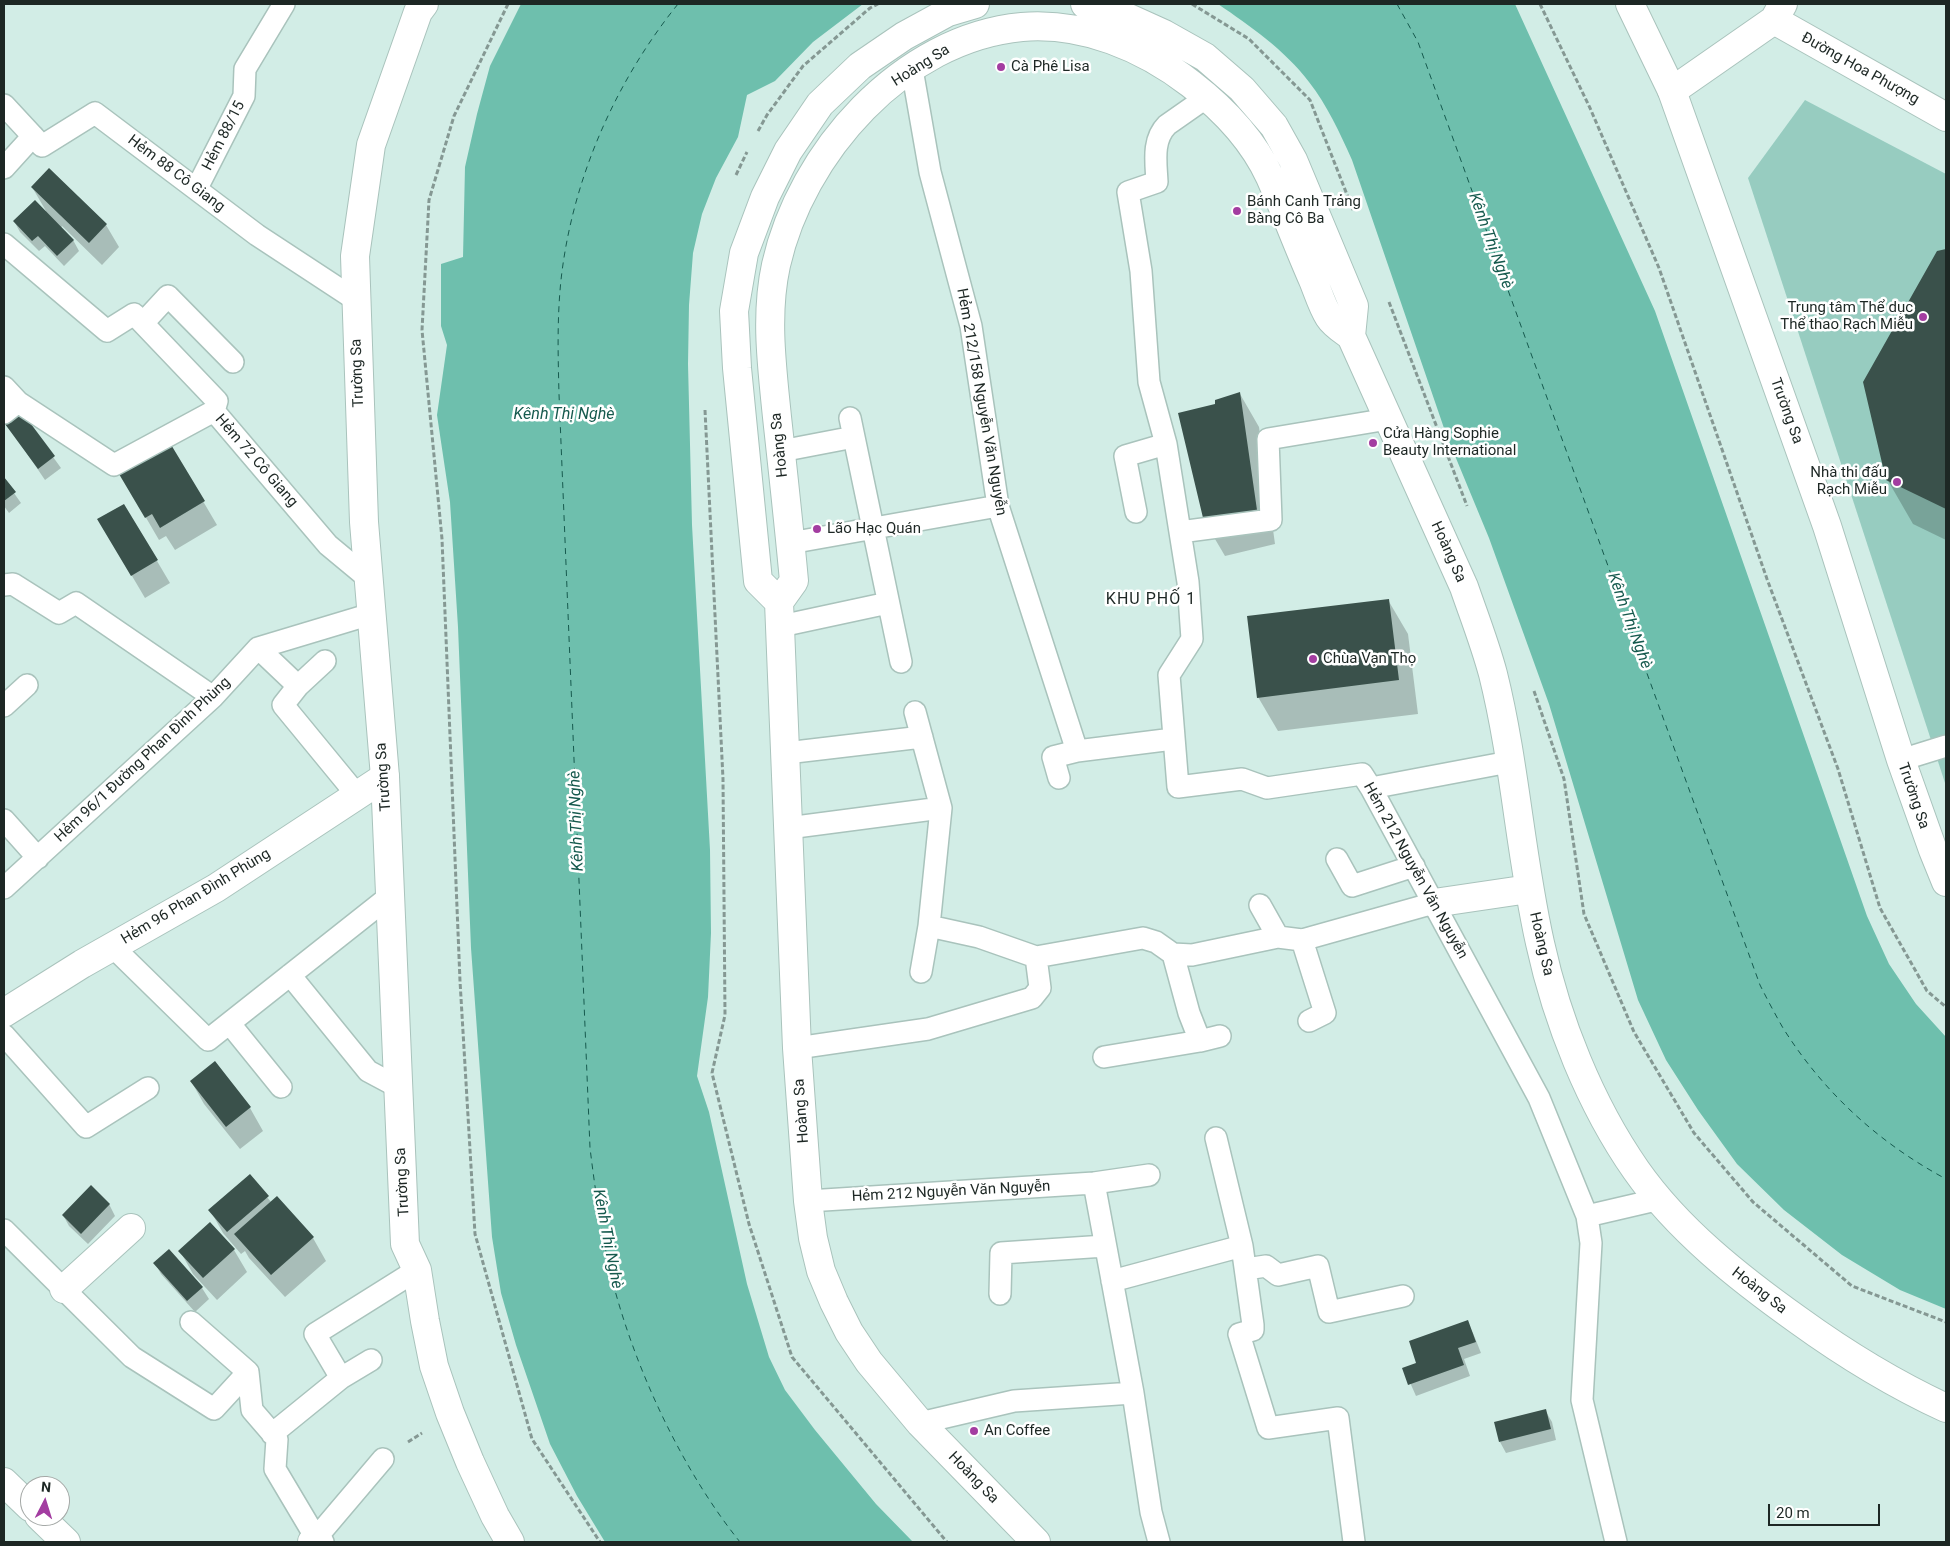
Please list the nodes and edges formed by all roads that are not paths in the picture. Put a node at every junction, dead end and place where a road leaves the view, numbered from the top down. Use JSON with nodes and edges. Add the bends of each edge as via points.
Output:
{"nodes":[{"id":1,"x":284,"y":4,"type":"edge"},
{"id":2,"x":424,"y":4,"type":"edge"},
{"id":3,"x":975,"y":4,"type":"edge"},
{"id":4,"x":1085,"y":4,"type":"edge"},
{"id":5,"x":1630,"y":4,"type":"edge"},
{"id":6,"x":1778,"y":12,"type":"edge"},
{"id":7,"x":912,"y":69,"type":"junction"},
{"id":8,"x":1672,"y":91,"type":"junction"},
{"id":9,"x":1207,"y":97,"type":"junction"},
{"id":10,"x":4,"y":105,"type":"edge"},
{"id":11,"x":1946,"y":117,"type":"edge"},
{"id":12,"x":33,"y":136,"type":"junction"},
{"id":13,"x":4,"y":168,"type":"edge"},
{"id":14,"x":197,"y":188,"type":"junction"},
{"id":15,"x":1326,"y":235,"type":"junction"},
{"id":16,"x":4,"y":244,"type":"edge"},
{"id":17,"x":1297,"y":244,"type":"junction"},
{"id":18,"x":356,"y":300,"type":"junction"},
{"id":19,"x":143,"y":323,"type":"junction"},
{"id":20,"x":1351,"y":336,"type":"junction"},
{"id":21,"x":233,"y":362,"type":"dead end"},
{"id":22,"x":8,"y":401,"type":"edge"},
{"id":23,"x":214,"y":410,"type":"junction"},
{"id":24,"x":1388,"y":419,"type":"junction"},
{"id":25,"x":1166,"y":444,"type":"junction"},
{"id":26,"x":781,"y":451,"type":"junction"},
{"id":27,"x":998,"y":506,"type":"junction"},
{"id":28,"x":1136,"y":512,"type":"dead end"},
{"id":29,"x":873,"y":529,"type":"junction"},
{"id":30,"x":1180,"y":532,"type":"junction"},
{"id":31,"x":790,"y":542,"type":"junction"},
{"id":32,"x":755,"y":546,"type":"junction"},
{"id":33,"x":369,"y":579,"type":"junction"},
{"id":34,"x":4,"y":585,"type":"edge"},
{"id":35,"x":888,"y":603,"type":"junction"},
{"id":36,"x":371,"y":614,"type":"junction"},
{"id":37,"x":780,"y":614,"type":"junction"},
{"id":38,"x":258,"y":648,"type":"junction"},
{"id":39,"x":325,"y":660,"type":"dead end"},
{"id":40,"x":901,"y":662,"type":"dead end"},
{"id":41,"x":27,"y":686,"type":"dead end"},
{"id":42,"x":298,"y":686,"type":"junction"},
{"id":43,"x":213,"y":697,"type":"junction"},
{"id":44,"x":4,"y":706,"type":"edge"},
{"id":45,"x":915,"y":712,"type":"dead end"},
{"id":46,"x":922,"y":737,"type":"junction"},
{"id":47,"x":1173,"y":739,"type":"junction"},
{"id":48,"x":1946,"y":746,"type":"edge"},
{"id":49,"x":1077,"y":751,"type":"junction"},
{"id":50,"x":786,"y":753,"type":"junction"},
{"id":51,"x":1900,"y":760,"type":"junction"},
{"id":52,"x":1509,"y":762,"type":"junction"},
{"id":53,"x":385,"y":776,"type":"junction"},
{"id":54,"x":1059,"y":778,"type":"dead end"},
{"id":55,"x":1371,"y":788,"type":"junction"},
{"id":56,"x":357,"y":795,"type":"junction"},
{"id":57,"x":941,"y":808,"type":"junction"},
{"id":58,"x":4,"y":820,"type":"edge"},
{"id":59,"x":788,"y":828,"type":"junction"},
{"id":60,"x":38,"y":858,"type":"junction"},
{"id":61,"x":1338,"y":859,"type":"dead end"},
{"id":62,"x":1414,"y":866,"type":"junction"},
{"id":63,"x":1946,"y":882,"type":"edge"},
{"id":64,"x":4,"y":888,"type":"edge"},
{"id":65,"x":1529,"y":889,"type":"junction"},
{"id":66,"x":390,"y":896,"type":"junction"},
{"id":67,"x":1434,"y":902,"type":"junction"},
{"id":68,"x":1260,"y":905,"type":"dead end"},
{"id":69,"x":929,"y":926,"type":"junction"},
{"id":70,"x":1278,"y":937,"type":"junction"},
{"id":71,"x":1302,"y":940,"type":"junction"},
{"id":72,"x":113,"y":947,"type":"junction"},
{"id":73,"x":1173,"y":954,"type":"junction"},
{"id":74,"x":1036,"y":957,"type":"junction"},
{"id":75,"x":921,"y":972,"type":"dead end"},
{"id":76,"x":290,"y":976,"type":"junction"},
{"id":77,"x":4,"y":1013,"type":"edge"},
{"id":78,"x":1308,"y":1021,"type":"dead end"},
{"id":79,"x":230,"y":1024,"type":"junction"},
{"id":80,"x":4,"y":1035,"type":"edge"},
{"id":81,"x":797,"y":1048,"type":"junction"},
{"id":82,"x":1104,"y":1057,"type":"dead end"},
{"id":83,"x":281,"y":1087,"type":"dead end"},
{"id":84,"x":398,"y":1087,"type":"junction"},
{"id":85,"x":148,"y":1088,"type":"dead end"},
{"id":86,"x":1216,"y":1138,"type":"dead end"},
{"id":87,"x":1149,"y":1174,"type":"dead end"},
{"id":88,"x":1094,"y":1183,"type":"junction"},
{"id":89,"x":1660,"y":1199,"type":"junction"},
{"id":90,"x":808,"y":1201,"type":"junction"},
{"id":91,"x":1587,"y":1216,"type":"junction"},
{"id":92,"x":130,"y":1228,"type":"dead end"},
{"id":93,"x":4,"y":1230,"type":"edge"},
{"id":94,"x":1106,"y":1246,"type":"junction"},
{"id":95,"x":1242,"y":1246,"type":"junction"},
{"id":96,"x":417,"y":1270,"type":"junction"},
{"id":97,"x":1246,"y":1270,"type":"junction"},
{"id":98,"x":1112,"y":1281,"type":"junction"},
{"id":99,"x":64,"y":1289,"type":"junction"},
{"id":100,"x":1000,"y":1294,"type":"dead end"},
{"id":101,"x":1403,"y":1296,"type":"dead end"},
{"id":102,"x":191,"y":1322,"type":"dead end"},
{"id":103,"x":371,"y":1360,"type":"dead end"},
{"id":104,"x":248,"y":1372,"type":"junction"},
{"id":105,"x":341,"y":1378,"type":"junction"},
{"id":106,"x":1133,"y":1393,"type":"junction"},
{"id":107,"x":1946,"y":1408,"type":"edge"},
{"id":108,"x":920,"y":1423,"type":"junction"},
{"id":109,"x":272,"y":1434,"type":"junction"},
{"id":110,"x":383,"y":1459,"type":"road end"},
{"id":111,"x":4,"y":1482,"type":"edge"},
{"id":112,"x":20,"y":1497,"type":"edge"},
{"id":113,"x":49,"y":1526,"type":"edge"},
{"id":114,"x":317,"y":1541,"type":"edge"},
{"id":115,"x":66,"y":1542,"type":"edge"},
{"id":116,"x":510,"y":1542,"type":"edge"},
{"id":117,"x":1036,"y":1542,"type":"edge"},
{"id":118,"x":1159,"y":1542,"type":"edge"},
{"id":119,"x":1354,"y":1542,"type":"edge"},
{"id":120,"x":1616,"y":1542,"type":"edge"}],
"edges":[{"from":1,"to":14,"type":"lane","name":"Hẻm 88/15","via":[[245,69],[244,96]]},
{"from":2,"to":18,"type":"street","name":"Trường Sa","via":[[418,12],[370,145],[355,256]]},
{"from":3,"to":32,"type":"street","via":[[948,12],[904,36],[860,66],[820,104],[788,151],[765,197],[744,254],[734,311]]},
{"from":4,"to":15,"type":"street","name":"Hoàng Sa","via":[[1122,14],[1164,34],[1205,57],[1242,88],[1274,126],[1293,160]]},
{"from":5,"to":8,"type":"street","name":"Trường Sa"},
{"from":6,"to":8,"type":"street","name":"Đường Hoa Phượng"},
{"from":6,"to":11,"type":"street","name":"Đường Hoa Phượng"},
{"from":7,"to":9,"type":"street","name":"Hoàng Sa","via":[[979,36],[1021,28],[1066,28],[1133,48],[1172,70]]},
{"from":7,"to":26,"type":"street","name":"Hoàng Sa","via":[[860,112],[836,140],[814,169],[783,237],[775,268],[769,322]]},
{"from":7,"to":27,"type":"lane","name":"Hẻm 212/158 Nguyễn Văn Nguyễn","via":[[930,172],[971,326]]},
{"from":8,"to":51,"type":"street","name":"Trường Sa","via":[[1828,526]]},
{"from":9,"to":17,"type":"street","name":"Hoàng Sa","via":[[1236,126],[1259,158]]},
{"from":9,"to":25,"type":"lane","name":"Hẻm 212 Nguyễn Văn Nguyễn","via":[[1161,131],[1156,145],[1157,182],[1128,192],[1141,271],[1149,382]]},
{"from":10,"to":12,"type":"lane"},
{"from":12,"to":13,"type":"lane"},
{"from":12,"to":14,"type":"lane","name":"Hẻm 88 Cô Giang","via":[[42,146],[94,113]]},
{"from":14,"to":18,"type":"lane","name":"Hẻm 88 Cô Giang","via":[[257,234]]},
{"from":15,"to":17,"type":"street"},
{"from":15,"to":20,"type":"street","name":"Hoàng Sa","via":[[1354,306]]},
{"from":16,"to":19,"type":"lane","via":[[108,331],[134,314]]},
{"from":17,"to":20,"type":"street","name":"Hoàng Sa","via":[[1330,319]]},
{"from":18,"to":33,"type":"street","name":"Trường Sa"},
{"from":19,"to":21,"type":"lane","via":[[168,296]]},
{"from":19,"to":23,"type":"lane","via":[[217,401]]},
{"from":20,"to":24,"type":"street","name":"Hoàng Sa"},
{"from":22,"to":23,"type":"lane","name":"Hẻm 72 Cô Giang","via":[[114,465]]},
{"from":23,"to":33,"type":"lane","name":"Hẻm 72 Cô Giang","via":[[328,545]]},
{"from":24,"to":30,"type":"lane","via":[[1268,439],[1271,520]]},
{"from":24,"to":52,"type":"street","name":"Hoàng Sa","via":[[1474,614],[1493,674]]},
{"from":25,"to":28,"type":"lane","via":[[1125,456]]},
{"from":25,"to":30,"type":"lane","name":"Hẻm 212 Nguyễn Văn Nguyễn"},
{"from":26,"to":29,"type":"lane","via":[[852,427]]},
{"from":26,"to":31,"type":"street","name":"Hoàng Sa"},
{"from":27,"to":29,"type":"lane"},
{"from":27,"to":49,"type":"lane","name":"Hẻm 212/158 Nguyễn Văn Nguyễn"},
{"from":29,"to":31,"type":"lane"},
{"from":29,"to":35,"type":"lane"},
{"from":30,"to":47,"type":"lane","name":"Hẻm 212 Nguyễn Văn Nguyễn","via":[[1192,639],[1169,675]]},
{"from":31,"to":32,"type":"street"},
{"from":31,"to":37,"type":"street","name":"Hoàng Sa","via":[[794,581]]},
{"from":32,"to":37,"type":"street","via":[[758,581]]},
{"from":33,"to":36,"type":"street","name":"Trường Sa"},
{"from":34,"to":43,"type":"lane","via":[[13,584],[59,613],[76,603]]},
{"from":35,"to":37,"type":"lane"},
{"from":35,"to":40,"type":"lane"},
{"from":36,"to":38,"type":"lane"},
{"from":36,"to":53,"type":"street","name":"Trường Sa"},
{"from":37,"to":50,"type":"street","name":"Hoàng Sa"},
{"from":38,"to":42,"type":"lane"},
{"from":38,"to":43,"type":"lane","name":"Hẻm 96/1 Đường Phan Đình Phùng"},
{"from":39,"to":42,"type":"lane"},
{"from":41,"to":44,"type":"lane"},
{"from":42,"to":56,"type":"lane","via":[[283,705]]},
{"from":43,"to":60,"type":"lane","name":"Hẻm 96/1 Đường Phan Đình Phùng"},
{"from":45,"to":46,"type":"lane"},
{"from":46,"to":50,"type":"lane"},
{"from":46,"to":57,"type":"lane"},
{"from":47,"to":49,"type":"lane"},
{"from":47,"to":55,"type":"lane","name":"Hẻm 212 Nguyễn Văn Nguyễn","via":[[1178,787],[1242,779],[1267,788],[1362,774]]},
{"from":48,"to":51,"type":"lane"},
{"from":49,"to":54,"type":"lane","via":[[1054,757]]},
{"from":50,"to":59,"type":"street","name":"Hoàng Sa"},
{"from":51,"to":63,"type":"street","name":"Trường Sa"},
{"from":52,"to":55,"type":"lane"},
{"from":52,"to":65,"type":"street","name":"Hoàng Sa"},
{"from":53,"to":56,"type":"street","name":"Hẻm 96 Phan Đình Phùng"},
{"from":53,"to":66,"type":"street","name":"Trường Sa"},
{"from":55,"to":62,"type":"lane","name":"Hẻm 212 Nguyễn Văn Nguyễn"},
{"from":56,"to":72,"type":"street","name":"Hẻm 96 Phan Đình Phùng","via":[[216,888]]},
{"from":57,"to":59,"type":"lane"},
{"from":57,"to":69,"type":"lane"},
{"from":58,"to":60,"type":"lane"},
{"from":59,"to":81,"type":"street","name":"Hoàng Sa"},
{"from":60,"to":64,"type":"lane","name":"Hẻm 96/1 Đường Phan Đình Phùng"},
{"from":61,"to":62,"type":"lane","via":[[1352,886]]},
{"from":62,"to":67,"type":"lane","name":"Hẻm 212 Nguyễn Văn Nguyễn"},
{"from":65,"to":67,"type":"street"},
{"from":65,"to":89,"type":"street","name":"Hoàng Sa","via":[[1547,972],[1591,1093],[1620,1147]]},
{"from":66,"to":76,"type":"lane"},
{"from":66,"to":84,"type":"street","name":"Trường Sa"},
{"from":67,"to":71,"type":"lane"},
{"from":67,"to":91,"type":"lane","name":"Hẻm 212 Nguyễn Văn Nguyễn","via":[[1539,1098]]},
{"from":68,"to":70,"type":"lane"},
{"from":69,"to":74,"type":"lane","via":[[979,937]]},
{"from":69,"to":75,"type":"lane"},
{"from":70,"to":71,"type":"lane"},
{"from":70,"to":73,"type":"lane","via":[[1192,955]]},
{"from":71,"to":78,"type":"lane","via":[[1325,1012]]},
{"from":72,"to":77,"type":"street","name":"Hẻm 96 Phan Đình Phùng"},
{"from":72,"to":79,"type":"lane","via":[[208,1040]]},
{"from":73,"to":74,"type":"lane","via":[[1144,938]]},
{"from":73,"to":82,"type":"lane","via":[[1189,1013],[1210,1038]]},
{"from":74,"to":81,"type":"lane","via":[[1040,988],[1032,998],[928,1029]]},
{"from":76,"to":79,"type":"lane"},
{"from":76,"to":84,"type":"lane","via":[[368,1071]]},
{"from":79,"to":83,"type":"lane"},
{"from":80,"to":85,"type":"lane","via":[[86,1127]]},
{"from":81,"to":90,"type":"street","name":"Hoàng Sa"},
{"from":84,"to":96,"type":"street","name":"Trường Sa","via":[[405,1244]]},
{"from":86,"to":95,"type":"lane"},
{"from":87,"to":88,"type":"lane","name":"Hẻm 212 Nguyễn Văn Nguyễn"},
{"from":88,"to":90,"type":"lane","name":"Hẻm 212 Nguyễn Văn Nguyễn"},
{"from":88,"to":94,"type":"lane"},
{"from":89,"to":91,"type":"lane"},
{"from":89,"to":107,"type":"street","name":"Hoàng Sa","via":[[1712,1252],[1776,1305],[1878,1373]]},
{"from":90,"to":108,"type":"street","name":"Hoàng Sa","via":[[822,1271],[849,1332],[869,1362]]},
{"from":91,"to":120,"type":"lane","name":"Hẻm 212 Nguyễn Văn Nguyễn","via":[[1591,1243],[1582,1400]]},
{"from":92,"to":99,"type":"street"},
{"from":93,"to":99,"type":"lane"},
{"from":94,"to":98,"type":"lane"},
{"from":94,"to":100,"type":"lane","via":[[1001,1253]]},
{"from":95,"to":97,"type":"lane"},
{"from":95,"to":98,"type":"lane"},
{"from":96,"to":105,"type":"lane","via":[[315,1334]]},
{"from":96,"to":116,"type":"street","name":"Trường Sa","via":[[434,1366],[450,1413],[495,1516]]},
{"from":97,"to":101,"type":"lane","via":[[1266,1266],[1278,1275],[1318,1266],[1329,1312]]},
{"from":97,"to":119,"type":"lane","via":[[1253,1330],[1239,1334],[1268,1428],[1338,1418]]},
{"from":98,"to":106,"type":"lane"},
{"from":99,"to":104,"type":"lane","via":[[132,1357],[214,1409]]},
{"from":102,"to":104,"type":"lane"},
{"from":103,"to":105,"type":"lane"},
{"from":104,"to":109,"type":"lane","via":[[252,1410]]},
{"from":105,"to":109,"type":"lane"},
{"from":106,"to":108,"type":"lane","via":[[1014,1401]]},
{"from":106,"to":118,"type":"lane","via":[[1150,1512]]},
{"from":108,"to":117,"type":"street","name":"Hoàng Sa"},
{"from":109,"to":114,"type":"lane","via":[[277,1439],[275,1469]]},
{"from":110,"to":114,"type":"lane"},
{"from":111,"to":112,"type":"street"},
{"from":113,"to":115,"type":"street"}]}
